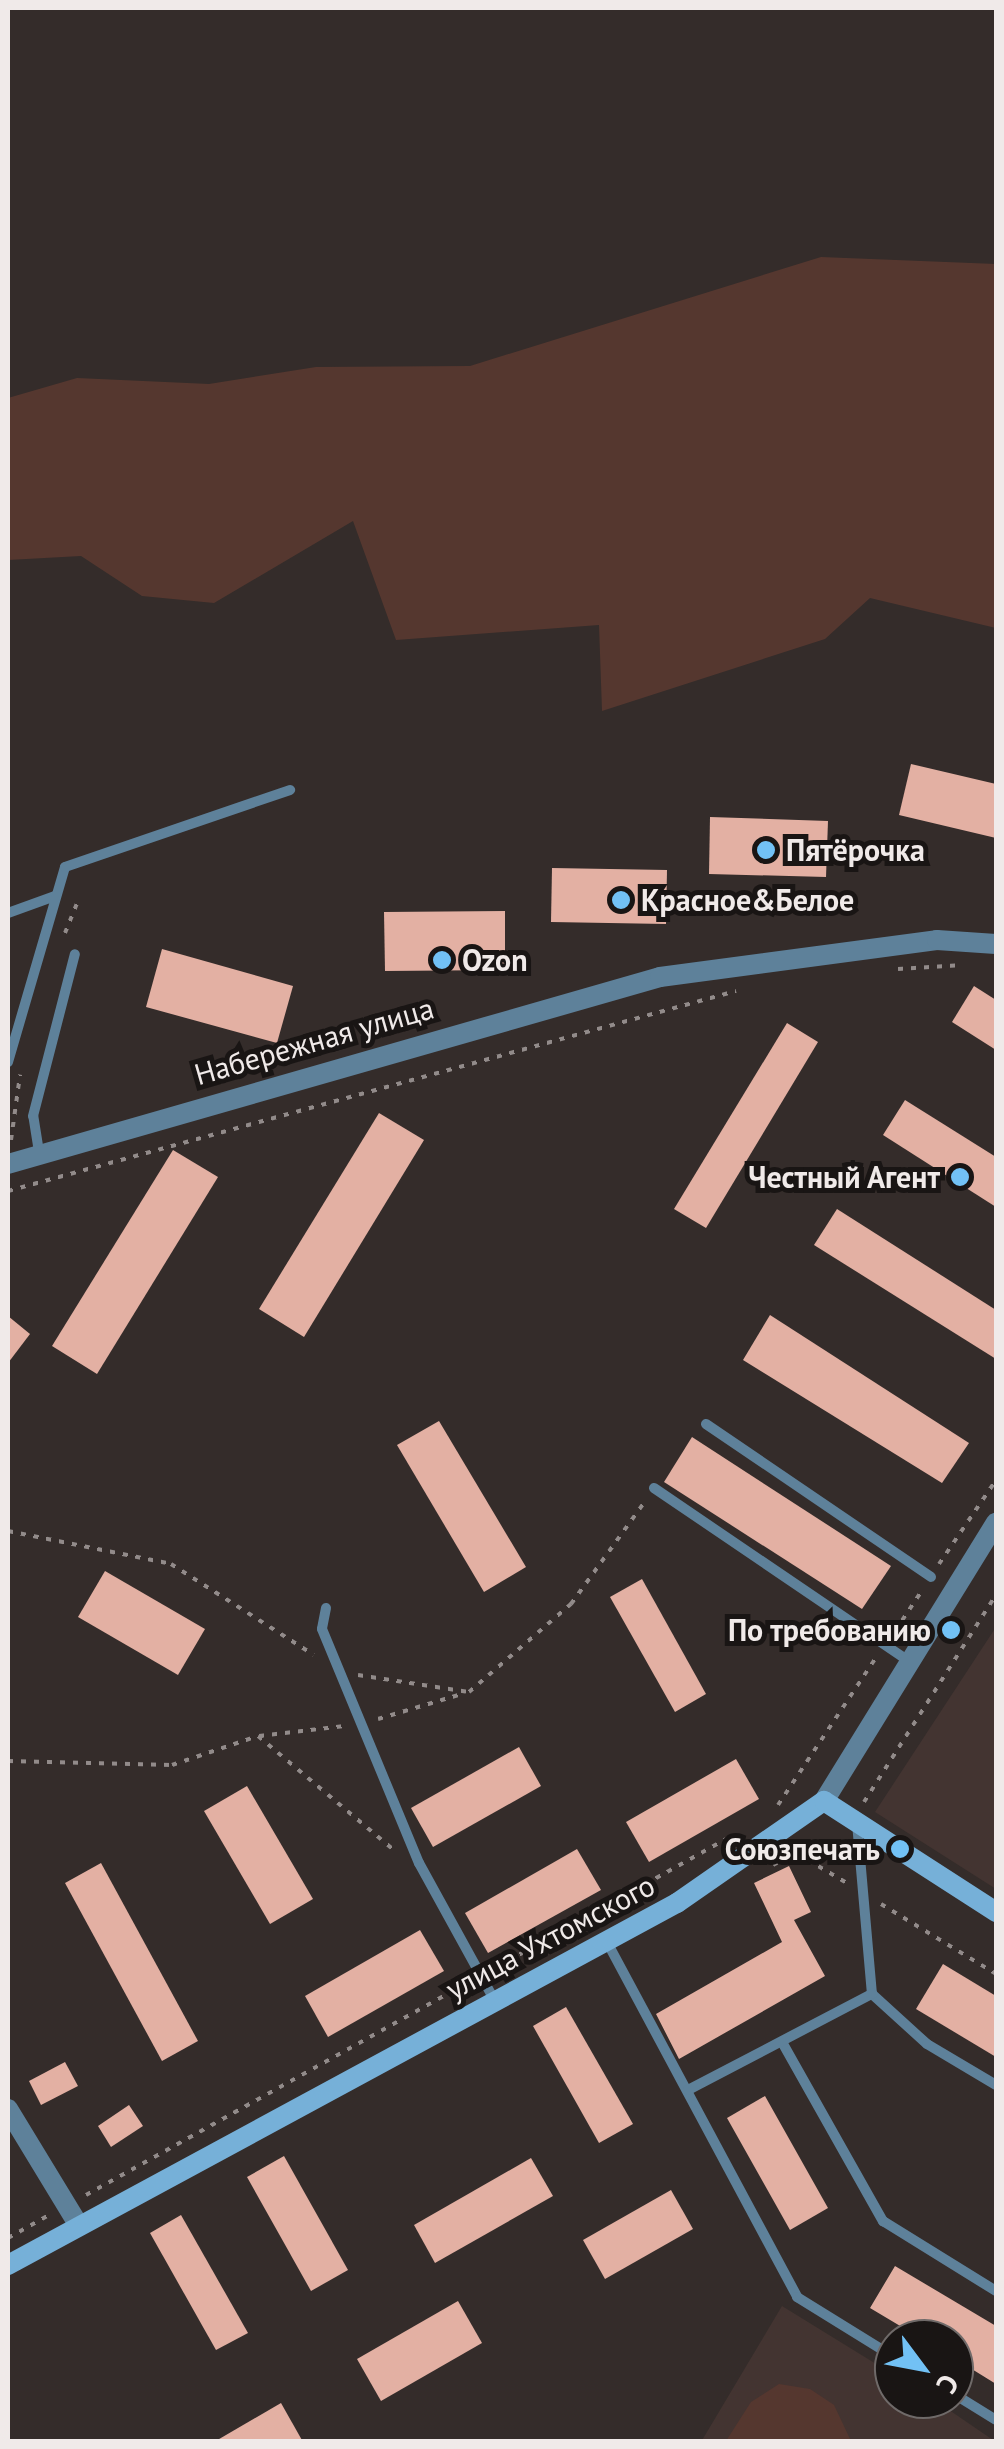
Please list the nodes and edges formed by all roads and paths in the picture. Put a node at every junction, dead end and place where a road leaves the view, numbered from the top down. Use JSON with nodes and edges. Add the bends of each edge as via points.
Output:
{"nodes":[{"id":1,"x":290,"y":790,"type":"dead end"},
{"id":2,"x":56,"y":896,"type":"junction"},
{"id":3,"x":8,"y":913,"type":"edge"},
{"id":4,"x":996,"y":944,"type":"edge"},
{"id":5,"x":75,"y":954,"type":"dead end"},
{"id":6,"x":984,"y":964,"type":"dead end"},
{"id":7,"x":888,"y":970,"type":"dead end"},
{"id":8,"x":756,"y":985,"type":"dead end"},
{"id":9,"x":8,"y":1062,"type":"edge"},
{"id":10,"x":39,"y":1152,"type":"junction"},
{"id":11,"x":8,"y":1164,"type":"edge"},
{"id":12,"x":8,"y":1191,"type":"edge"},
{"id":13,"x":706,"y":1424,"type":"dead end"},
{"id":14,"x":654,"y":1488,"type":"joint"},
{"id":15,"x":996,"y":1523,"type":"edge"},
{"id":16,"x":8,"y":1531,"type":"edge"},
{"id":17,"x":931,"y":1576,"type":"dead end"},
{"id":18,"x":996,"y":1595,"type":"edge"},
{"id":19,"x":326,"y":1608,"type":"dead end"},
{"id":20,"x":906,"y":1659,"type":"junction"},
{"id":21,"x":338,"y":1672,"type":"junction"},
{"id":22,"x":8,"y":1761,"type":"edge"},
{"id":23,"x":824,"y":1802,"type":"junction"},
{"id":24,"x":858,"y":1816,"type":"junction"},
{"id":25,"x":738,"y":1833,"type":"dead end"},
{"id":26,"x":796,"y":1852,"type":"dead end"},
{"id":27,"x":399,"y":1855,"type":"dead end"},
{"id":28,"x":864,"y":1894,"type":"junction"},
{"id":29,"x":996,"y":1912,"type":"edge"},
{"id":30,"x":607,"y":1941,"type":"junction"},
{"id":31,"x":996,"y":1974,"type":"edge"},
{"id":32,"x":481,"y":1976,"type":"junction"},
{"id":33,"x":872,"y":1994,"type":"junction"},
{"id":34,"x":495,"y":2001,"type":"junction"},
{"id":35,"x":782,"y":2042,"type":"junction"},
{"id":36,"x":996,"y":2085,"type":"edge"},
{"id":37,"x":688,"y":2090,"type":"junction"},
{"id":38,"x":8,"y":2109,"type":"edge"},
{"id":39,"x":67,"y":2205,"type":"junction"},
{"id":40,"x":79,"y":2226,"type":"junction"},
{"id":41,"x":8,"y":2238,"type":"edge"},
{"id":42,"x":8,"y":2264,"type":"edge"},
{"id":43,"x":996,"y":2291,"type":"edge"},
{"id":44,"x":874,"y":2345,"type":"edge"},
{"id":45,"x":974,"y":2406,"type":"edge"},
{"id":46,"x":996,"y":2420,"type":"edge"}],
"edges":[{"from":1,"to":2,"type":"lane","via":[[65,867]]},
{"from":2,"to":3,"type":"lane"},
{"from":2,"to":9,"type":"lane"},
{"from":4,"to":10,"type":"street","name":"Набережная улица","via":[[937,940],[660,978]]},
{"from":5,"to":10,"type":"lane","via":[[33,1116]]},
{"from":6,"to":7,"type":"path"},
{"from":8,"to":12,"type":"path"},
{"from":10,"to":11,"type":"street","name":"Набережная улица"},
{"from":13,"to":17,"type":"lane"},
{"from":14,"to":20,"type":"lane"},
{"from":14,"to":21,"type":"path","via":[[571,1604],[469,1692]]},
{"from":15,"to":20,"type":"street","name":"улица Ухтомского"},
{"from":16,"to":21,"type":"path","via":[[171,1564]]},
{"from":18,"to":24,"type":"path"},
{"from":19,"to":21,"type":"lane","via":[[322,1629]]},
{"from":20,"to":23,"type":"street","name":"улица Ухтомского"},
{"from":21,"to":32,"type":"lane","via":[[419,1864]]},
{"from":22,"to":27,"type":"path","via":[[172,1764],[258,1736]]},
{"from":23,"to":24,"type":"street"},
{"from":23,"to":30,"type":"street","name":"улица Ухтомского","via":[[676,1903]]},
{"from":24,"to":28,"type":"lane"},
{"from":24,"to":29,"type":"street"},
{"from":25,"to":32,"type":"path"},
{"from":26,"to":28,"type":"path"},
{"from":28,"to":31,"type":"path"},
{"from":28,"to":33,"type":"lane"},
{"from":30,"to":34,"type":"street","name":"улица Ухтомского"},
{"from":30,"to":37,"type":"lane"},
{"from":32,"to":34,"type":"lane"},
{"from":32,"to":39,"type":"path"},
{"from":33,"to":35,"type":"lane"},
{"from":33,"to":36,"type":"lane","via":[[927,2044]]},
{"from":34,"to":40,"type":"street","name":"улица Ухтомского"},
{"from":35,"to":37,"type":"lane"},
{"from":35,"to":43,"type":"lane","via":[[883,2220]]},
{"from":37,"to":44,"type":"lane","via":[[797,2297]]},
{"from":38,"to":39,"type":"street"},
{"from":39,"to":40,"type":"street"},
{"from":39,"to":41,"type":"path"},
{"from":40,"to":42,"type":"street","name":"улица Ухтомского"},
{"from":45,"to":46,"type":"lane"}]}
